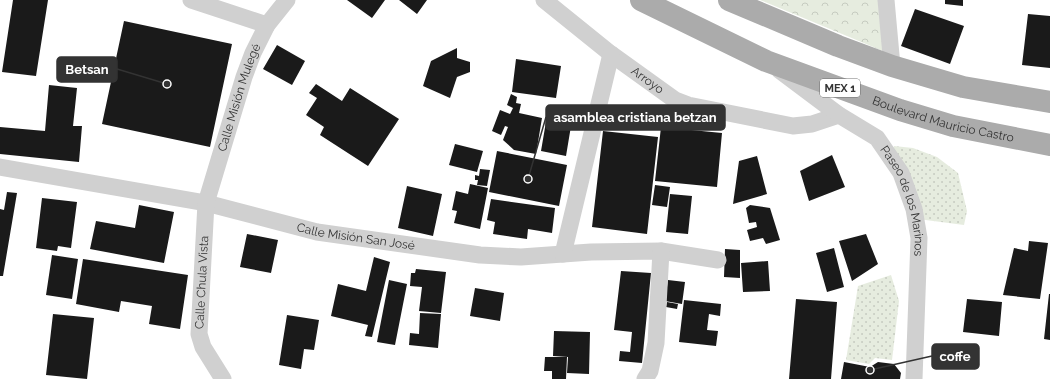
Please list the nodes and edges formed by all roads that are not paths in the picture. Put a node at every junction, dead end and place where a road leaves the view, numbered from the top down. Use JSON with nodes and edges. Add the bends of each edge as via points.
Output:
{"nodes":[{"id":1,"x":191,"y":0,"type":"edge"},
{"id":2,"x":286,"y":0,"type":"edge"},
{"id":3,"x":544,"y":0,"type":"edge"},
{"id":4,"x":641,"y":0,"type":"edge"},
{"id":5,"x":729,"y":0,"type":"edge"},
{"id":6,"x":886,"y":0,"type":"edge"},
{"id":7,"x":267,"y":24,"type":"junction"},
{"id":8,"x":612,"y":54,"type":"junction"},
{"id":9,"x":766,"y":61,"type":"junction"},
{"id":10,"x":892,"y":66,"type":"junction"},
{"id":11,"x":1050,"y":102,"type":"edge"},
{"id":12,"x":839,"y":115,"type":"junction"},
{"id":13,"x":1050,"y":145,"type":"edge"},
{"id":14,"x":0,"y":167,"type":"edge"},
{"id":15,"x":206,"y":203,"type":"junction"},
{"id":16,"x":661,"y":251,"type":"junction"},
{"id":17,"x":564,"y":254,"type":"junction"},
{"id":18,"x":718,"y":260,"type":"dead end"},
{"id":19,"x":223,"y":379,"type":"edge"},
{"id":20,"x":645,"y":379,"type":"edge"},
{"id":21,"x":914,"y":379,"type":"edge"}],
"edges":[{"from":1,"to":7,"type":"street"},
{"from":2,"to":7,"type":"street","name":"Calle Misión Mulegé"},
{"from":3,"to":8,"type":"street","name":"Arroyo"},
{"from":4,"to":9,"type":"main road","name":"Boulevard Mauricio Castro","number":"MEX 1"},
{"from":5,"to":10,"type":"main road"},
{"from":6,"to":10,"type":"street"},
{"from":7,"to":15,"type":"street","name":"Calle Misión Mulegé","via":[[244,77]]},
{"from":8,"to":12,"type":"street","name":"Arroyo","via":[[675,100],[688,105],[792,126],[812,124]]},
{"from":8,"to":17,"type":"street"},
{"from":9,"to":12,"type":"street","name":"Paseo de los Marinos"},
{"from":9,"to":13,"type":"main road","name":"Boulevard Mauricio Castro","number":"MEX 1","via":[[900,110],[953,126]]},
{"from":10,"to":11,"type":"main road","via":[[963,87]]},
{"from":12,"to":21,"type":"street","name":"Paseo de los Marinos","via":[[877,138],[901,173],[914,209],[919,238]]},
{"from":14,"to":15,"type":"street","name":"Calle Misión San José"},
{"from":15,"to":17,"type":"street","name":"Calle Misión San José","via":[[317,232],[480,255],[520,257]]},
{"from":15,"to":19,"type":"street","name":"Calle Chula Vista","via":[[199,334],[203,347]]},
{"from":16,"to":17,"type":"street","name":"Calle Misión San José"},
{"from":16,"to":18,"type":"street","name":"Calle Misión San José"},
{"from":16,"to":20,"type":"street","via":[[656,343],[650,371]]}]}
